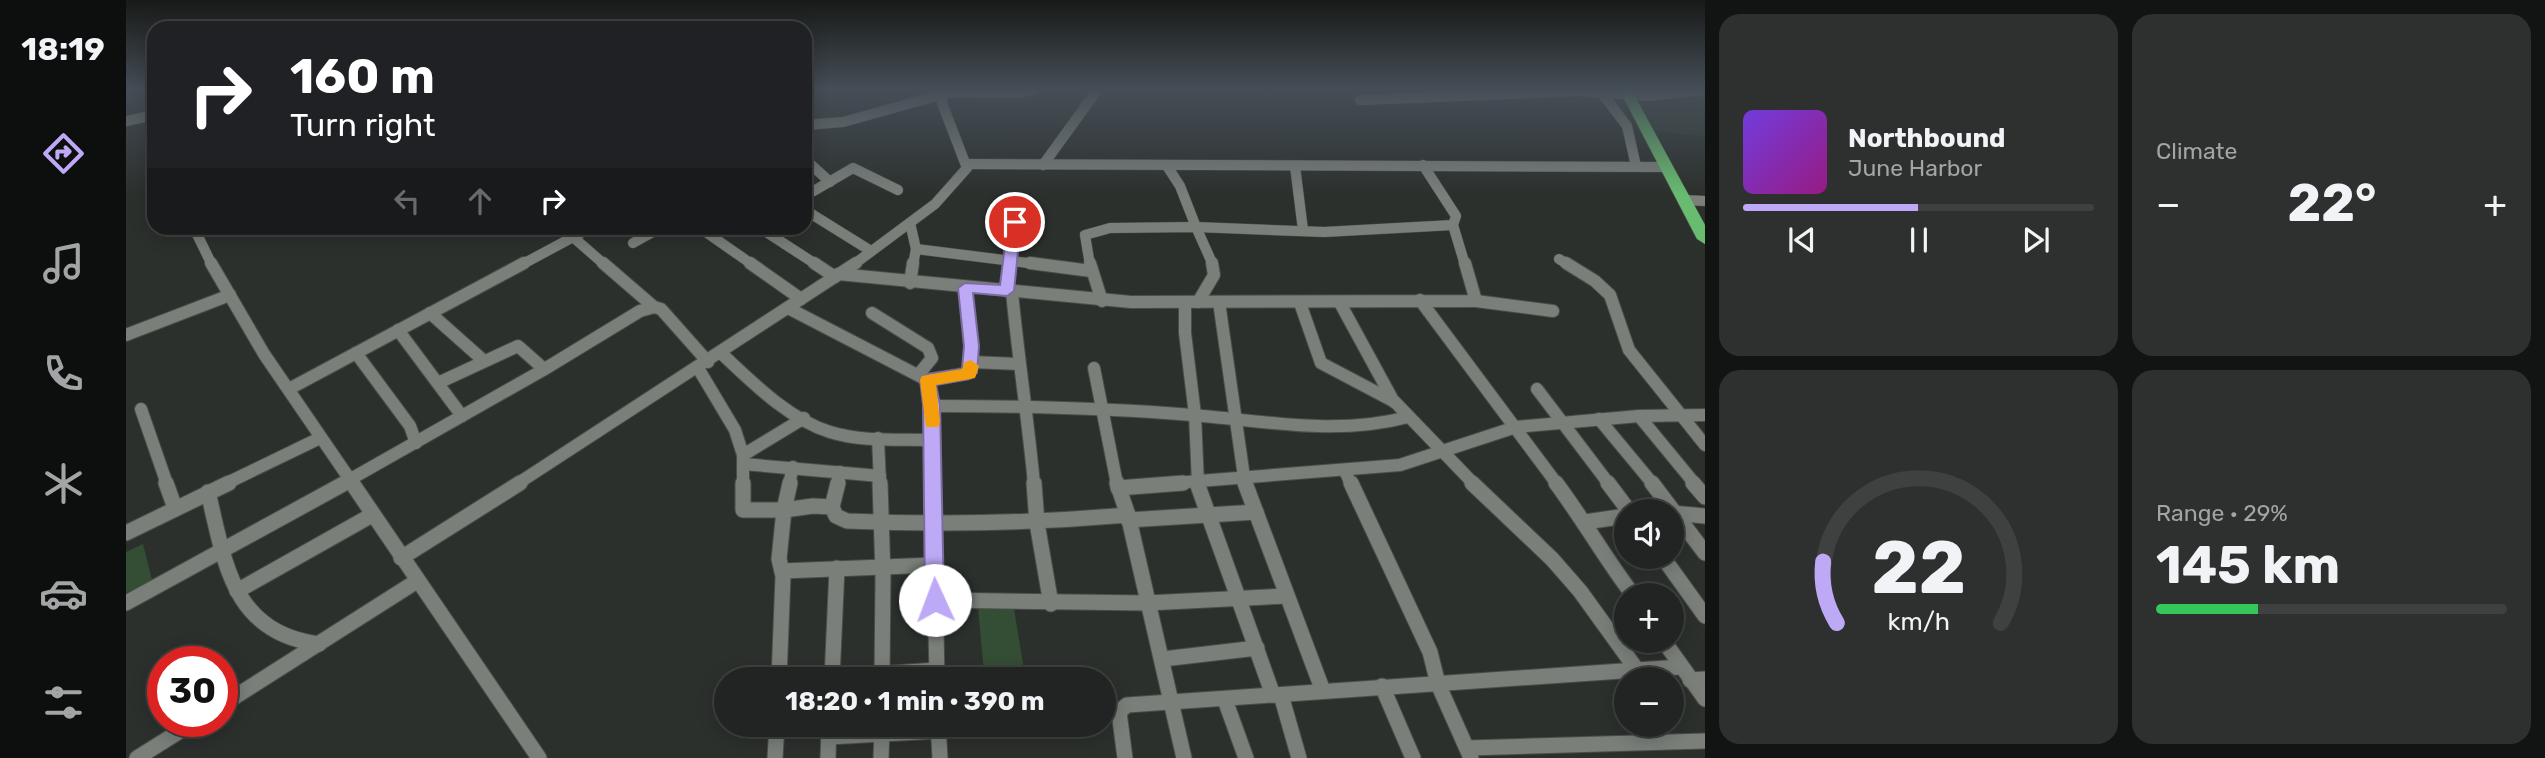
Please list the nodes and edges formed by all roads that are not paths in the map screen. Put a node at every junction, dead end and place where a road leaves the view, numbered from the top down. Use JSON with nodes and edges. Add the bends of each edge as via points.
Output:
{"nodes":[{"id":1,"x":950,"y":124,"type":"edge"},
{"id":2,"x":1072,"y":124,"type":"edge"},
{"id":3,"x":1626,"y":124,"type":"edge"},
{"id":4,"x":1644,"y":124,"type":"edge"},
{"id":5,"x":966,"y":164,"type":"junction"},
{"id":6,"x":1043,"y":165,"type":"junction"},
{"id":7,"x":1423,"y":165,"type":"junction"},
{"id":8,"x":812,"y":166,"type":"edge"},
{"id":9,"x":1167,"y":166,"type":"junction"},
{"id":10,"x":1295,"y":166,"type":"junction"},
{"id":11,"x":1636,"y":166,"type":"junction"},
{"id":12,"x":1666,"y":167,"type":"junction"},
{"id":13,"x":830,"y":182,"type":"junction"},
{"id":14,"x":898,"y":190,"type":"dead end"},
{"id":15,"x":812,"y":193,"type":"edge"},
{"id":16,"x":1684,"y":200,"type":"junction"},
{"id":17,"x":1705,"y":201,"type":"edge"},
{"id":18,"x":812,"y":214,"type":"edge"},
{"id":19,"x":1015,"y":222,"type":"dead end"},
{"id":20,"x":910,"y":223,"type":"junction"},
{"id":21,"x":1453,"y":225,"type":"junction"},
{"id":22,"x":1196,"y":227,"type":"junction"},
{"id":23,"x":1303,"y":230,"type":"junction"},
{"id":24,"x":198,"y":235,"type":"edge"},
{"id":25,"x":565,"y":235,"type":"edge"},
{"id":26,"x":573,"y":235,"type":"edge"},
{"id":27,"x":647,"y":235,"type":"edge"},
{"id":28,"x":710,"y":235,"type":"edge"},
{"id":29,"x":771,"y":235,"type":"edge"},
{"id":30,"x":1705,"y":239,"type":"edge"},
{"id":31,"x":633,"y":243,"type":"dead end"},
{"id":32,"x":916,"y":249,"type":"junction"},
{"id":33,"x":870,"y":251,"type":"junction"},
{"id":34,"x":1559,"y":259,"type":"dead end"},
{"id":35,"x":1012,"y":261,"type":"junction"},
{"id":36,"x":1091,"y":271,"type":"junction"},
{"id":37,"x":836,"y":276,"type":"junction"},
{"id":38,"x":910,"y":283,"type":"junction"},
{"id":39,"x":965,"y":288,"type":"junction"},
{"id":40,"x":1009,"y":291,"type":"junction"},
{"id":41,"x":230,"y":295,"type":"junction"},
{"id":42,"x":801,"y":299,"type":"junction"},
{"id":43,"x":1420,"y":300,"type":"junction"},
{"id":44,"x":1102,"y":301,"type":"junction"},
{"id":45,"x":1476,"y":301,"type":"junction"},
{"id":46,"x":1191,"y":302,"type":"junction"},
{"id":47,"x":1219,"y":302,"type":"junction"},
{"id":48,"x":1300,"y":303,"type":"junction"},
{"id":49,"x":1340,"y":303,"type":"junction"},
{"id":50,"x":654,"y":307,"type":"junction"},
{"id":51,"x":788,"y":307,"type":"junction"},
{"id":52,"x":1553,"y":311,"type":"dead end"},
{"id":53,"x":430,"y":313,"type":"junction"},
{"id":54,"x":872,"y":313,"type":"dead end"},
{"id":55,"x":398,"y":330,"type":"junction"},
{"id":56,"x":126,"y":335,"type":"edge"},
{"id":57,"x":356,"y":353,"type":"junction"},
{"id":58,"x":721,"y":353,"type":"junction"},
{"id":59,"x":484,"y":361,"type":"junction"},
{"id":60,"x":972,"y":362,"type":"junction"},
{"id":61,"x":1019,"y":364,"type":"junction"},
{"id":62,"x":703,"y":365,"type":"junction"},
{"id":63,"x":1094,"y":368,"type":"dead end"},
{"id":64,"x":544,"y":369,"type":"junction"},
{"id":65,"x":923,"y":377,"type":"junction"},
{"id":66,"x":438,"y":383,"type":"junction"},
{"id":67,"x":289,"y":388,"type":"junction"},
{"id":68,"x":1537,"y":389,"type":"dead end"},
{"id":69,"x":1395,"y":402,"type":"junction"},
{"id":70,"x":932,"y":405,"type":"junction"},
{"id":71,"x":1027,"y":406,"type":"junction"},
{"id":72,"x":141,"y":408,"type":"dead end"},
{"id":73,"x":1101,"y":411,"type":"junction"},
{"id":74,"x":1678,"y":414,"type":"junction"},
{"id":75,"x":1195,"y":415,"type":"junction"},
{"id":76,"x":1705,"y":415,"type":"edge"},
{"id":77,"x":462,"y":416,"type":"junction"},
{"id":78,"x":1639,"y":416,"type":"junction"},
{"id":79,"x":1408,"y":417,"type":"junction"},
{"id":80,"x":804,"y":418,"type":"junction"},
{"id":81,"x":1600,"y":419,"type":"junction"},
{"id":82,"x":1237,"y":421,"type":"junction"},
{"id":83,"x":1562,"y":424,"type":"junction"},
{"id":84,"x":1516,"y":427,"type":"junction"},
{"id":85,"x":320,"y":438,"type":"junction"},
{"id":86,"x":878,"y":438,"type":"junction"},
{"id":87,"x":932,"y":440,"type":"junction"},
{"id":88,"x":416,"y":443,"type":"junction"},
{"id":89,"x":1705,"y":445,"type":"edge"},
{"id":90,"x":1441,"y":453,"type":"junction"},
{"id":91,"x":743,"y":460,"type":"junction"},
{"id":92,"x":793,"y":467,"type":"junction"},
{"id":93,"x":1345,"y":471,"type":"junction"},
{"id":94,"x":841,"y":472,"type":"junction"},
{"id":95,"x":880,"y":476,"type":"junction"},
{"id":96,"x":1242,"y":476,"type":"junction"},
{"id":97,"x":1196,"y":480,"type":"junction"},
{"id":98,"x":350,"y":481,"type":"junction"},
{"id":99,"x":1118,"y":488,"type":"junction"},
{"id":100,"x":208,"y":492,"type":"junction"},
{"id":101,"x":1705,"y":497,"type":"edge"},
{"id":102,"x":1620,"y":499,"type":"edge"},
{"id":103,"x":1663,"y":499,"type":"edge"},
{"id":104,"x":832,"y":507,"type":"junction"},
{"id":105,"x":175,"y":508,"type":"junction"},
{"id":106,"x":784,"y":510,"type":"junction"},
{"id":107,"x":1256,"y":512,"type":"junction"},
{"id":108,"x":1684,"y":513,"type":"edge"},
{"id":109,"x":372,"y":515,"type":"junction"},
{"id":110,"x":1209,"y":516,"type":"junction"},
{"id":111,"x":1705,"y":516,"type":"edge"},
{"id":112,"x":1128,"y":518,"type":"junction"},
{"id":113,"x":1614,"y":518,"type":"edge"},
{"id":114,"x":880,"y":521,"type":"junction"},
{"id":115,"x":1585,"y":522,"type":"junction"},
{"id":116,"x":1037,"y":523,"type":"junction"},
{"id":117,"x":933,"y":525,"type":"junction"},
{"id":118,"x":1684,"y":526,"type":"edge"},
{"id":119,"x":126,"y":533,"type":"edge"},
{"id":120,"x":222,"y":550,"type":"junction"},
{"id":121,"x":1705,"y":553,"type":"edge"},
{"id":122,"x":401,"y":558,"type":"junction"},
{"id":123,"x":934,"y":565,"type":"junction"},
{"id":124,"x":837,"y":568,"type":"junction"},
{"id":125,"x":883,"y":569,"type":"junction"},
{"id":126,"x":1671,"y":569,"type":"edge"},
{"id":127,"x":782,"y":570,"type":"junction"},
{"id":128,"x":417,"y":581,"type":"junction"},
{"id":129,"x":1624,"y":583,"type":"edge"},
{"id":130,"x":237,"y":591,"type":"junction"},
{"id":131,"x":1287,"y":596,"type":"junction"},
{"id":132,"x":1238,"y":599,"type":"junction"},
{"id":133,"x":935,"y":600,"type":"junction"},
{"id":134,"x":126,"y":603,"type":"edge"},
{"id":135,"x":1147,"y":603,"type":"junction"},
{"id":136,"x":1051,"y":604,"type":"junction"},
{"id":137,"x":1705,"y":616,"type":"edge"},
{"id":138,"x":319,"y":644,"type":"junction"},
{"id":139,"x":1257,"y":648,"type":"junction"},
{"id":140,"x":1674,"y":653,"type":"edge"},
{"id":141,"x":1163,"y":659,"type":"junction"},
{"id":142,"x":779,"y":667,"type":"edge"},
{"id":143,"x":833,"y":667,"type":"edge"},
{"id":144,"x":882,"y":667,"type":"edge"},
{"id":145,"x":937,"y":667,"type":"edge"},
{"id":146,"x":1635,"y":667,"type":"edge"},
{"id":147,"x":1614,"y":672,"type":"edge"},
{"id":148,"x":1692,"y":675,"type":"edge"},
{"id":149,"x":1438,"y":684,"type":"junction"},
{"id":150,"x":1382,"y":686,"type":"junction"},
{"id":151,"x":1323,"y":691,"type":"junction"},
{"id":152,"x":238,"y":695,"type":"edge"},
{"id":153,"x":1277,"y":695,"type":"junction"},
{"id":154,"x":1705,"y":699,"type":"edge"},
{"id":155,"x":1225,"y":700,"type":"junction"},
{"id":156,"x":1173,"y":703,"type":"junction"},
{"id":157,"x":170,"y":737,"type":"edge"},
{"id":158,"x":776,"y":737,"type":"edge"},
{"id":159,"x":829,"y":737,"type":"edge"},
{"id":160,"x":881,"y":737,"type":"edge"},
{"id":161,"x":939,"y":737,"type":"edge"},
{"id":162,"x":1705,"y":741,"type":"edge"},
{"id":163,"x":1469,"y":753,"type":"edge"},
{"id":164,"x":137,"y":758,"type":"edge"},
{"id":165,"x":539,"y":758,"type":"edge"},
{"id":166,"x":775,"y":758,"type":"edge"},
{"id":167,"x":828,"y":758,"type":"edge"},
{"id":168,"x":881,"y":758,"type":"edge"},
{"id":169,"x":940,"y":758,"type":"edge"},
{"id":170,"x":1125,"y":758,"type":"edge"},
{"id":171,"x":1184,"y":758,"type":"edge"},
{"id":172,"x":1246,"y":758,"type":"edge"},
{"id":173,"x":1299,"y":758,"type":"edge"},
{"id":174,"x":1413,"y":758,"type":"edge"}],
"edges":[{"from":1,"to":5,"type":"street"},
{"from":2,"to":6,"type":"street"},
{"from":3,"to":11,"type":"street"},
{"from":4,"to":12,"type":"highway"},
{"from":5,"to":6,"type":"street"},
{"from":5,"to":20,"type":"street","via":[[961,177]]},
{"from":6,"to":9,"type":"street"},
{"from":7,"to":10,"type":"street"},
{"from":7,"to":11,"type":"street"},
{"from":7,"to":21,"type":"street","via":[[1456,216]]},
{"from":8,"to":13,"type":"street"},
{"from":9,"to":10,"type":"street"},
{"from":9,"to":22,"type":"street"},
{"from":10,"to":23,"type":"street"},
{"from":11,"to":12,"type":"street"},
{"from":12,"to":16,"type":"highway"},
{"from":13,"to":14,"type":"street","via":[[853,168]]},
{"from":13,"to":15,"type":"street"},
{"from":16,"to":17,"type":"street"},
{"from":16,"to":30,"type":"highway"},
{"from":18,"to":33,"type":"street"},
{"from":19,"to":35,"type":"street"},
{"from":20,"to":32,"type":"street"},
{"from":20,"to":33,"type":"street"},
{"from":21,"to":23,"type":"street"},
{"from":21,"to":45,"type":"street"},
{"from":22,"to":23,"type":"street"},
{"from":22,"to":36,"type":"street","via":[[1110,228],[1085,235]]},
{"from":22,"to":46,"type":"street","via":[[1214,275]]},
{"from":24,"to":41,"type":"street"},
{"from":25,"to":53,"type":"street"},
{"from":26,"to":50,"type":"street"},
{"from":27,"to":31,"type":"street"},
{"from":28,"to":42,"type":"street"},
{"from":29,"to":37,"type":"street"},
{"from":32,"to":35,"type":"street"},
{"from":32,"to":38,"type":"street"},
{"from":33,"to":37,"type":"street"},
{"from":34,"to":74,"type":"street","via":[[1605,288],[1629,350]]},
{"from":35,"to":36,"type":"street"},
{"from":35,"to":40,"type":"street"},
{"from":36,"to":44,"type":"street"},
{"from":37,"to":38,"type":"street"},
{"from":37,"to":42,"type":"street"},
{"from":38,"to":39,"type":"street"},
{"from":39,"to":40,"type":"street"},
{"from":39,"to":60,"type":"street"},
{"from":40,"to":44,"type":"street"},
{"from":40,"to":61,"type":"street"},
{"from":41,"to":56,"type":"street"},
{"from":41,"to":67,"type":"street"},
{"from":42,"to":51,"type":"street"},
{"from":43,"to":45,"type":"street"},
{"from":43,"to":49,"type":"street"},
{"from":43,"to":84,"type":"street"},
{"from":44,"to":46,"type":"street"},
{"from":45,"to":52,"type":"street"},
{"from":46,"to":47,"type":"street"},
{"from":46,"to":75,"type":"street","via":[[1185,333]]},
{"from":47,"to":48,"type":"street"},
{"from":47,"to":82,"type":"street"},
{"from":48,"to":49,"type":"street"},
{"from":48,"to":69,"type":"street","via":[[1321,363]]},
{"from":49,"to":69,"type":"street"},
{"from":50,"to":62,"type":"street","via":[[661,309]]},
{"from":50,"to":64,"type":"street"},
{"from":51,"to":58,"type":"street"},
{"from":51,"to":65,"type":"street"},
{"from":53,"to":55,"type":"street"},
{"from":53,"to":59,"type":"street"},
{"from":54,"to":65,"type":"street","via":[[928,348],[932,358]]},
{"from":55,"to":57,"type":"street"},
{"from":55,"to":66,"type":"street"},
{"from":57,"to":67,"type":"street"},
{"from":57,"to":88,"type":"street","via":[[410,426]]},
{"from":58,"to":62,"type":"street"},
{"from":58,"to":80,"type":"street"},
{"from":59,"to":64,"type":"street","via":[[518,346]]},
{"from":59,"to":66,"type":"street"},
{"from":60,"to":61,"type":"street"},
{"from":60,"to":65,"type":"street","via":[[969,373]]},
{"from":61,"to":71,"type":"street"},
{"from":62,"to":91,"type":"street","via":[[735,430]]},
{"from":62,"to":122,"type":"street"},
{"from":63,"to":73,"type":"street"},
{"from":64,"to":77,"type":"street"},
{"from":65,"to":70,"type":"street"},
{"from":66,"to":77,"type":"street"},
{"from":67,"to":85,"type":"street"},
{"from":68,"to":83,"type":"street"},
{"from":69,"to":79,"type":"street"},
{"from":70,"to":71,"type":"street"},
{"from":70,"to":87,"type":"street"},
{"from":71,"to":73,"type":"street"},
{"from":71,"to":116,"type":"street"},
{"from":72,"to":105,"type":"street"},
{"from":73,"to":75,"type":"street"},
{"from":73,"to":99,"type":"street"},
{"from":74,"to":76,"type":"street"},
{"from":74,"to":78,"type":"street"},
{"from":74,"to":89,"type":"street"},
{"from":75,"to":82,"type":"street"},
{"from":75,"to":97,"type":"street"},
{"from":77,"to":88,"type":"street"},
{"from":78,"to":81,"type":"street"},
{"from":78,"to":101,"type":"street"},
{"from":79,"to":82,"type":"street","via":[[1383,425],[1334,427]]},
{"from":79,"to":90,"type":"street"},
{"from":80,"to":86,"type":"street","via":[[827,431]]},
{"from":80,"to":91,"type":"street"},
{"from":81,"to":83,"type":"street"},
{"from":81,"to":103,"type":"street"},
{"from":82,"to":96,"type":"street"},
{"from":83,"to":84,"type":"street"},
{"from":83,"to":102,"type":"street"},
{"from":84,"to":90,"type":"street"},
{"from":84,"to":115,"type":"street"},
{"from":85,"to":98,"type":"street"},
{"from":85,"to":100,"type":"street"},
{"from":86,"to":87,"type":"street"},
{"from":86,"to":95,"type":"street"},
{"from":87,"to":117,"type":"street"},
{"from":88,"to":98,"type":"street"},
{"from":90,"to":93,"type":"street","via":[[1400,465]]},
{"from":90,"to":146,"type":"street","via":[[1552,559]]},
{"from":91,"to":92,"type":"street"},
{"from":91,"to":106,"type":"street","via":[[743,510]]},
{"from":92,"to":94,"type":"street"},
{"from":92,"to":106,"type":"street"},
{"from":93,"to":96,"type":"street"},
{"from":93,"to":149,"type":"street","via":[[1430,652]]},
{"from":94,"to":95,"type":"street"},
{"from":94,"to":104,"type":"street"},
{"from":95,"to":114,"type":"street"},
{"from":96,"to":97,"type":"street"},
{"from":96,"to":107,"type":"street"},
{"from":97,"to":99,"type":"street"},
{"from":97,"to":110,"type":"street"},
{"from":98,"to":109,"type":"street"},
{"from":98,"to":120,"type":"street"},
{"from":99,"to":112,"type":"street"},
{"from":100,"to":105,"type":"street"},
{"from":100,"to":120,"type":"street"},
{"from":104,"to":106,"type":"street"},
{"from":104,"to":114,"type":"street","via":[[841,520]]},
{"from":105,"to":119,"type":"street"},
{"from":106,"to":127,"type":"street"},
{"from":107,"to":110,"type":"street"},
{"from":107,"to":131,"type":"street"},
{"from":108,"to":111,"type":"street"},
{"from":109,"to":122,"type":"street"},
{"from":109,"to":130,"type":"street"},
{"from":110,"to":112,"type":"street"},
{"from":110,"to":132,"type":"street"},
{"from":112,"to":116,"type":"street"},
{"from":112,"to":135,"type":"street"},
{"from":113,"to":115,"type":"street"},
{"from":114,"to":117,"type":"street"},
{"from":114,"to":125,"type":"street"},
{"from":115,"to":129,"type":"street"},
{"from":116,"to":117,"type":"street"},
{"from":116,"to":136,"type":"street"},
{"from":117,"to":123,"type":"street"},
{"from":118,"to":121,"type":"street"},
{"from":120,"to":130,"type":"street"},
{"from":120,"to":134,"type":"street"},
{"from":122,"to":128,"type":"street"},
{"from":123,"to":125,"type":"street"},
{"from":123,"to":133,"type":"street"},
{"from":124,"to":125,"type":"street"},
{"from":124,"to":127,"type":"street"},
{"from":124,"to":143,"type":"street"},
{"from":125,"to":144,"type":"street"},
{"from":126,"to":137,"type":"street"},
{"from":127,"to":142,"type":"street"},
{"from":128,"to":138,"type":"street"},
{"from":128,"to":165,"type":"street"},
{"from":130,"to":138,"type":"street","via":[[269,628],[295,641]]},
{"from":131,"to":132,"type":"street"},
{"from":131,"to":151,"type":"street"},
{"from":132,"to":135,"type":"street"},
{"from":132,"to":139,"type":"street"},
{"from":133,"to":136,"type":"street"},
{"from":133,"to":145,"type":"street"},
{"from":135,"to":136,"type":"street"},
{"from":135,"to":141,"type":"street"},
{"from":138,"to":152,"type":"street"},
{"from":139,"to":141,"type":"street"},
{"from":139,"to":153,"type":"street"},
{"from":140,"to":148,"type":"street"},
{"from":141,"to":156,"type":"street"},
{"from":147,"to":149,"type":"street"},
{"from":148,"to":154,"type":"street"},
{"from":149,"to":150,"type":"street"},
{"from":149,"to":163,"type":"street"},
{"from":150,"to":151,"type":"street"},
{"from":150,"to":174,"type":"street"},
{"from":151,"to":153,"type":"street"},
{"from":153,"to":155,"type":"street"},
{"from":153,"to":173,"type":"street"},
{"from":155,"to":156,"type":"street"},
{"from":155,"to":172,"type":"street"},
{"from":156,"to":170,"type":"street","via":[[1122,708]]},
{"from":156,"to":171,"type":"street"},
{"from":157,"to":164,"type":"street"},
{"from":158,"to":166,"type":"street"},
{"from":159,"to":167,"type":"street"},
{"from":160,"to":168,"type":"street"},
{"from":161,"to":169,"type":"street"},
{"from":162,"to":163,"type":"street"}]}
